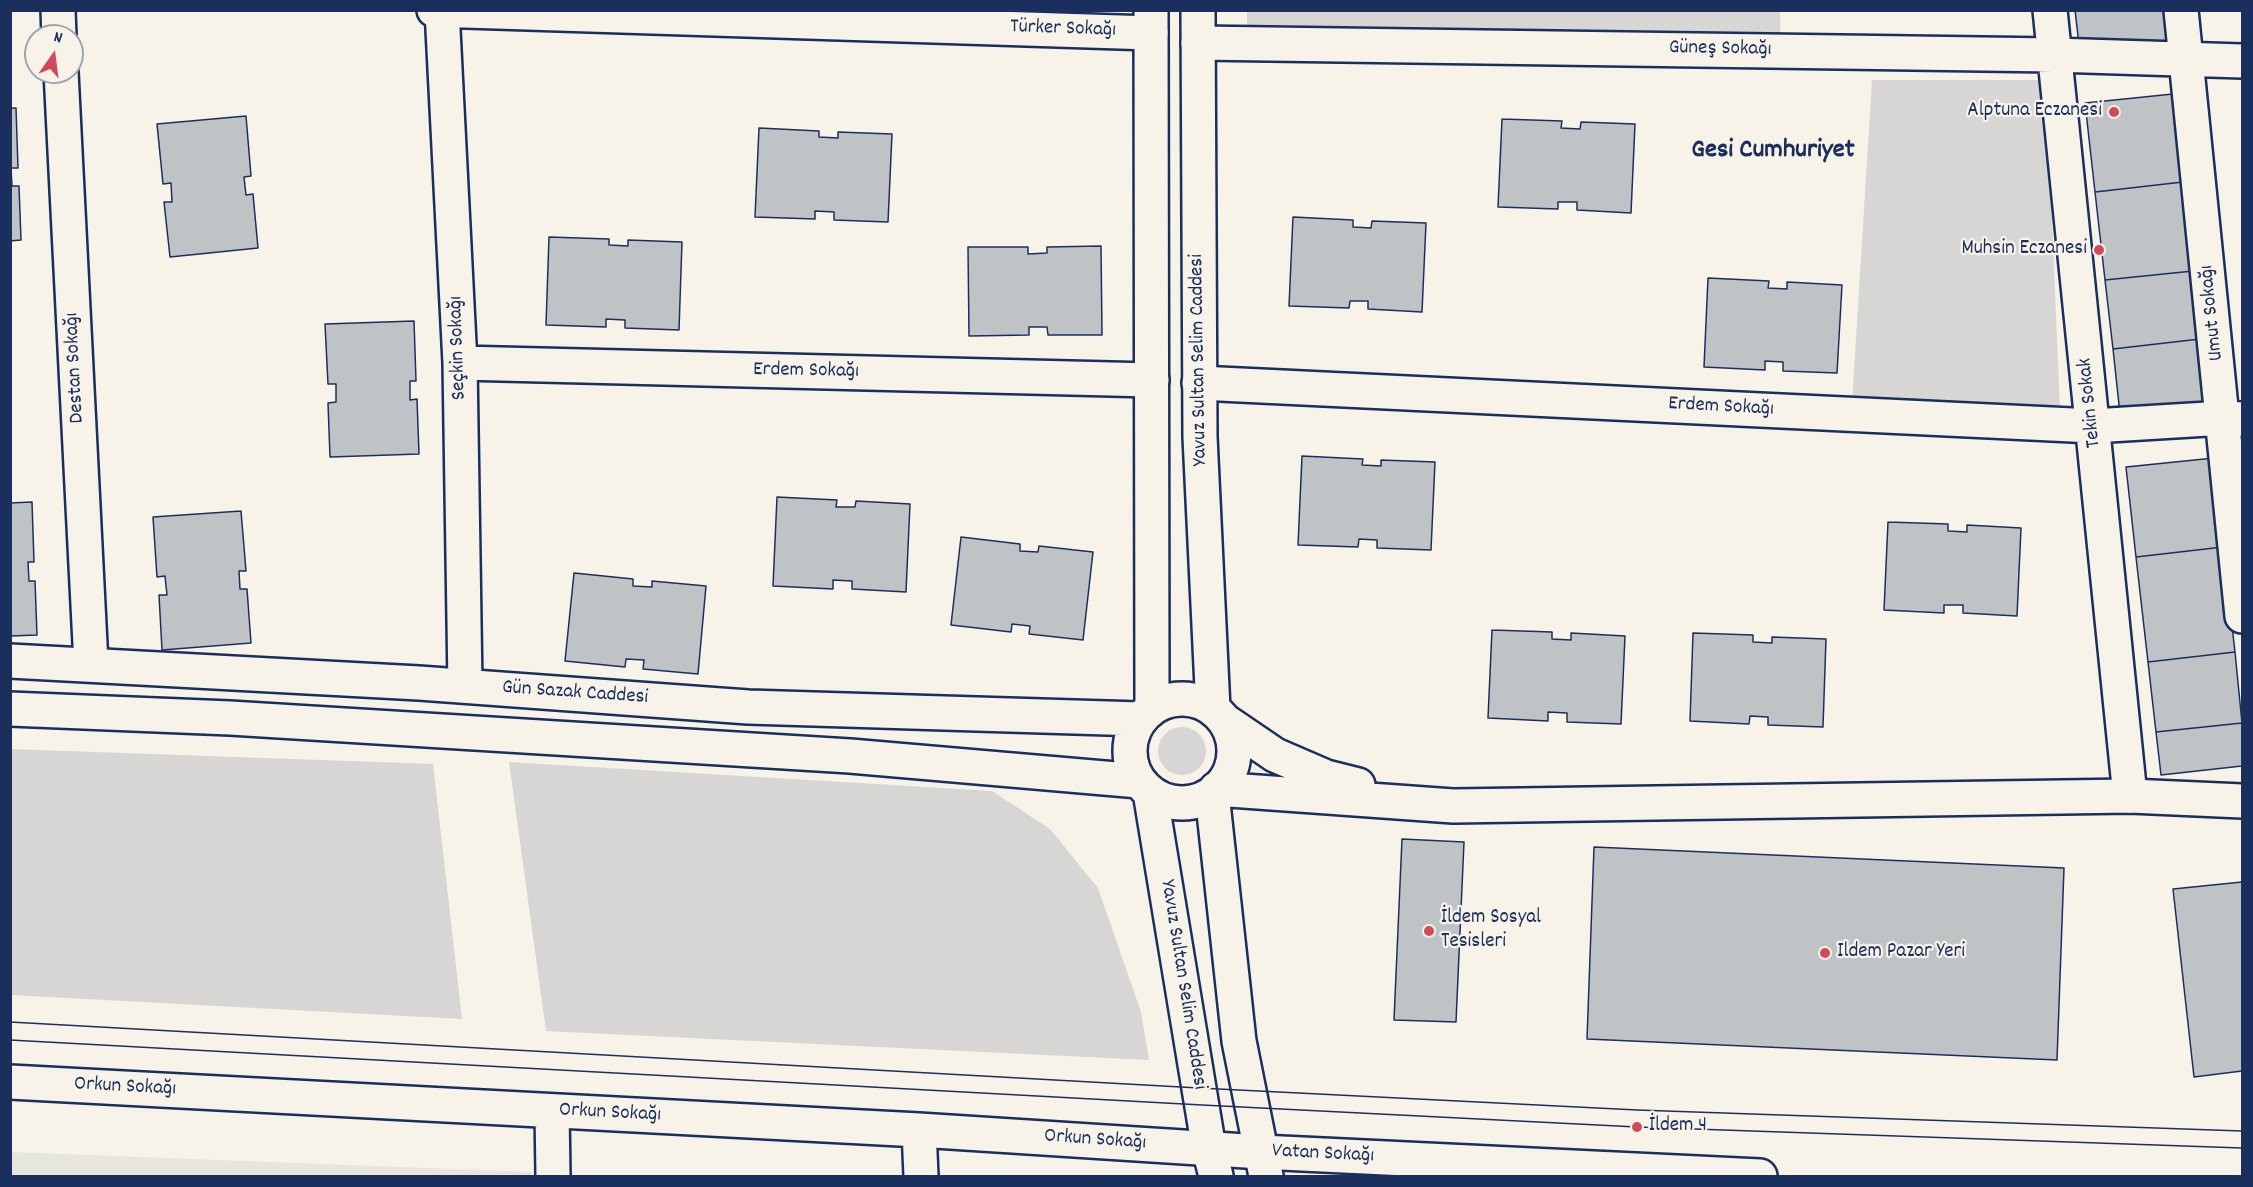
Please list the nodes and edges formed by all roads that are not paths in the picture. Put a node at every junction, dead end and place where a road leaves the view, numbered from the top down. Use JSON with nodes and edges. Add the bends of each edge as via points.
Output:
{"nodes":[{"id":1,"x":434,"y":10,"type":"edge"},
{"id":2,"x":1198,"y":10,"type":"edge"},
{"id":3,"x":2050,"y":10,"type":"edge"},
{"id":4,"x":2181,"y":10,"type":"edge"},
{"id":5,"x":442,"y":11,"type":"edge"},
{"id":6,"x":1151,"y":22,"type":"edge"},
{"id":7,"x":1198,"y":43,"type":"junction"},
{"id":8,"x":2054,"y":55,"type":"junction"},
{"id":9,"x":2187,"y":61,"type":"junction"},
{"id":10,"x":2242,"y":62,"type":"edge"},
{"id":11,"x":62,"y":84,"type":"edge"},
{"id":12,"x":460,"y":363,"type":"junction"},
{"id":13,"x":1152,"y":380,"type":"junction"},
{"id":14,"x":1199,"y":382,"type":"junction"},
{"id":15,"x":2233,"y":418,"type":"edge"},
{"id":16,"x":2093,"y":426,"type":"junction"},
{"id":17,"x":2242,"y":616,"type":"edge"},
{"id":18,"x":10,"y":661,"type":"edge"},
{"id":19,"x":91,"y":664,"type":"junction"},
{"id":20,"x":465,"y":686,"type":"junction"},
{"id":21,"x":10,"y":709,"type":"edge"},
{"id":22,"x":1146,"y":714,"type":"junction"},
{"id":23,"x":1219,"y":715,"type":"junction"},
{"id":24,"x":1145,"y":787,"type":"junction"},
{"id":25,"x":1214,"y":792,"type":"junction"},
{"id":26,"x":2130,"y":796,"type":"junction"},
{"id":27,"x":2242,"y":801,"type":"edge"},
{"id":28,"x":1454,"y":806,"type":"junction"},
{"id":29,"x":10,"y":1082,"type":"edge"},
{"id":30,"x":552,"y":1111,"type":"junction"},
{"id":31,"x":919,"y":1130,"type":"junction"},
{"id":32,"x":1213,"y":1162,"type":"edge"},
{"id":33,"x":1263,"y":1164,"type":"edge"},
{"id":34,"x":1665,"y":1175,"type":"edge"},
{"id":35,"x":553,"y":1176,"type":"edge"},
{"id":36,"x":921,"y":1176,"type":"edge"},
{"id":37,"x":1760,"y":1176,"type":"edge"}],
"edges":[{"from":1,"to":5,"type":"street","name":"Türker Sokağı"},
{"from":2,"to":7,"type":"street","name":"Yavuz Sultan Selim Caddesi"},
{"from":3,"to":8,"type":"street","name":"Tekin Sokak"},
{"from":4,"to":9,"type":"street","name":"Umut Sokağı"},
{"from":5,"to":6,"type":"street","name":"Türker Sokağı"},
{"from":5,"to":12,"type":"street","name":"Seçkin Sokağı"},
{"from":6,"to":13,"type":"street"},
{"from":7,"to":8,"type":"street","name":"Güneş Sokağı"},
{"from":7,"to":14,"type":"street","name":"Yavuz Sultan Selim Caddesi"},
{"from":8,"to":9,"type":"street","name":"Güneş Sokağı"},
{"from":8,"to":16,"type":"street","name":"Tekin Sokak"},
{"from":9,"to":10,"type":"street","name":"Güneş Sokağı"},
{"from":9,"to":15,"type":"street","name":"Umut Sokağı"},
{"from":11,"to":19,"type":"street","name":"Destan Sokağı"},
{"from":12,"to":13,"type":"street","name":"Erdem Sokağı"},
{"from":12,"to":20,"type":"street","name":"Seçkin Sokağı"},
{"from":13,"to":22,"type":"street"},
{"from":14,"to":16,"type":"street","name":"Erdem Sokağı"},
{"from":14,"to":23,"type":"street","name":"Yavuz Sultan Selim Caddesi"},
{"from":15,"to":16,"type":"street","name":"Erdem Sokağı"},
{"from":15,"to":17,"type":"street","name":"Umut Sokağı"},
{"from":16,"to":26,"type":"street","name":"Tekin Sokak"},
{"from":18,"to":19,"type":"street","name":"Gün Sazak Caddesi"},
{"from":19,"to":20,"type":"street","name":"Gün Sazak Caddesi"},
{"from":20,"to":22,"type":"street","name":"Gün Sazak Caddesi","via":[[748,707]]},
{"from":21,"to":24,"type":"street","via":[[230,718],[850,756]]},
{"from":22,"to":23,"type":"street","via":[[1166,701],[1183,698],[1199,701]]},
{"from":22,"to":24,"type":"street","via":[[1132,734],[1129,750],[1131,766]]},
{"from":23,"to":25,"type":"street","via":[[1232,736],[1234,752],[1232,768]]},
{"from":23,"to":28,"type":"street","via":[[1275,755],[1326,777]]},
{"from":24,"to":25,"type":"street","via":[[1165,800],[1181,803],[1197,801]]},
{"from":24,"to":32,"type":"street","name":"Yavuz Sultan Selim Caddesi"},
{"from":25,"to":28,"type":"street"},
{"from":25,"to":33,"type":"street","via":[[1239,1041]]},
{"from":26,"to":27,"type":"street"},
{"from":26,"to":28,"type":"street"},
{"from":29,"to":30,"type":"street","name":"Orkun Sokağı"},
{"from":30,"to":31,"type":"street","name":"Orkun Sokağı"},
{"from":30,"to":35,"type":"street"},
{"from":31,"to":32,"type":"street","name":"Orkun Sokağı"},
{"from":31,"to":36,"type":"street"},
{"from":32,"to":33,"type":"street","name":"Vatan Sokağı"},
{"from":33,"to":34,"type":"street","name":"Vatan Sokağı"},
{"from":34,"to":37,"type":"street","name":"Vatan Sokağı"}]}
